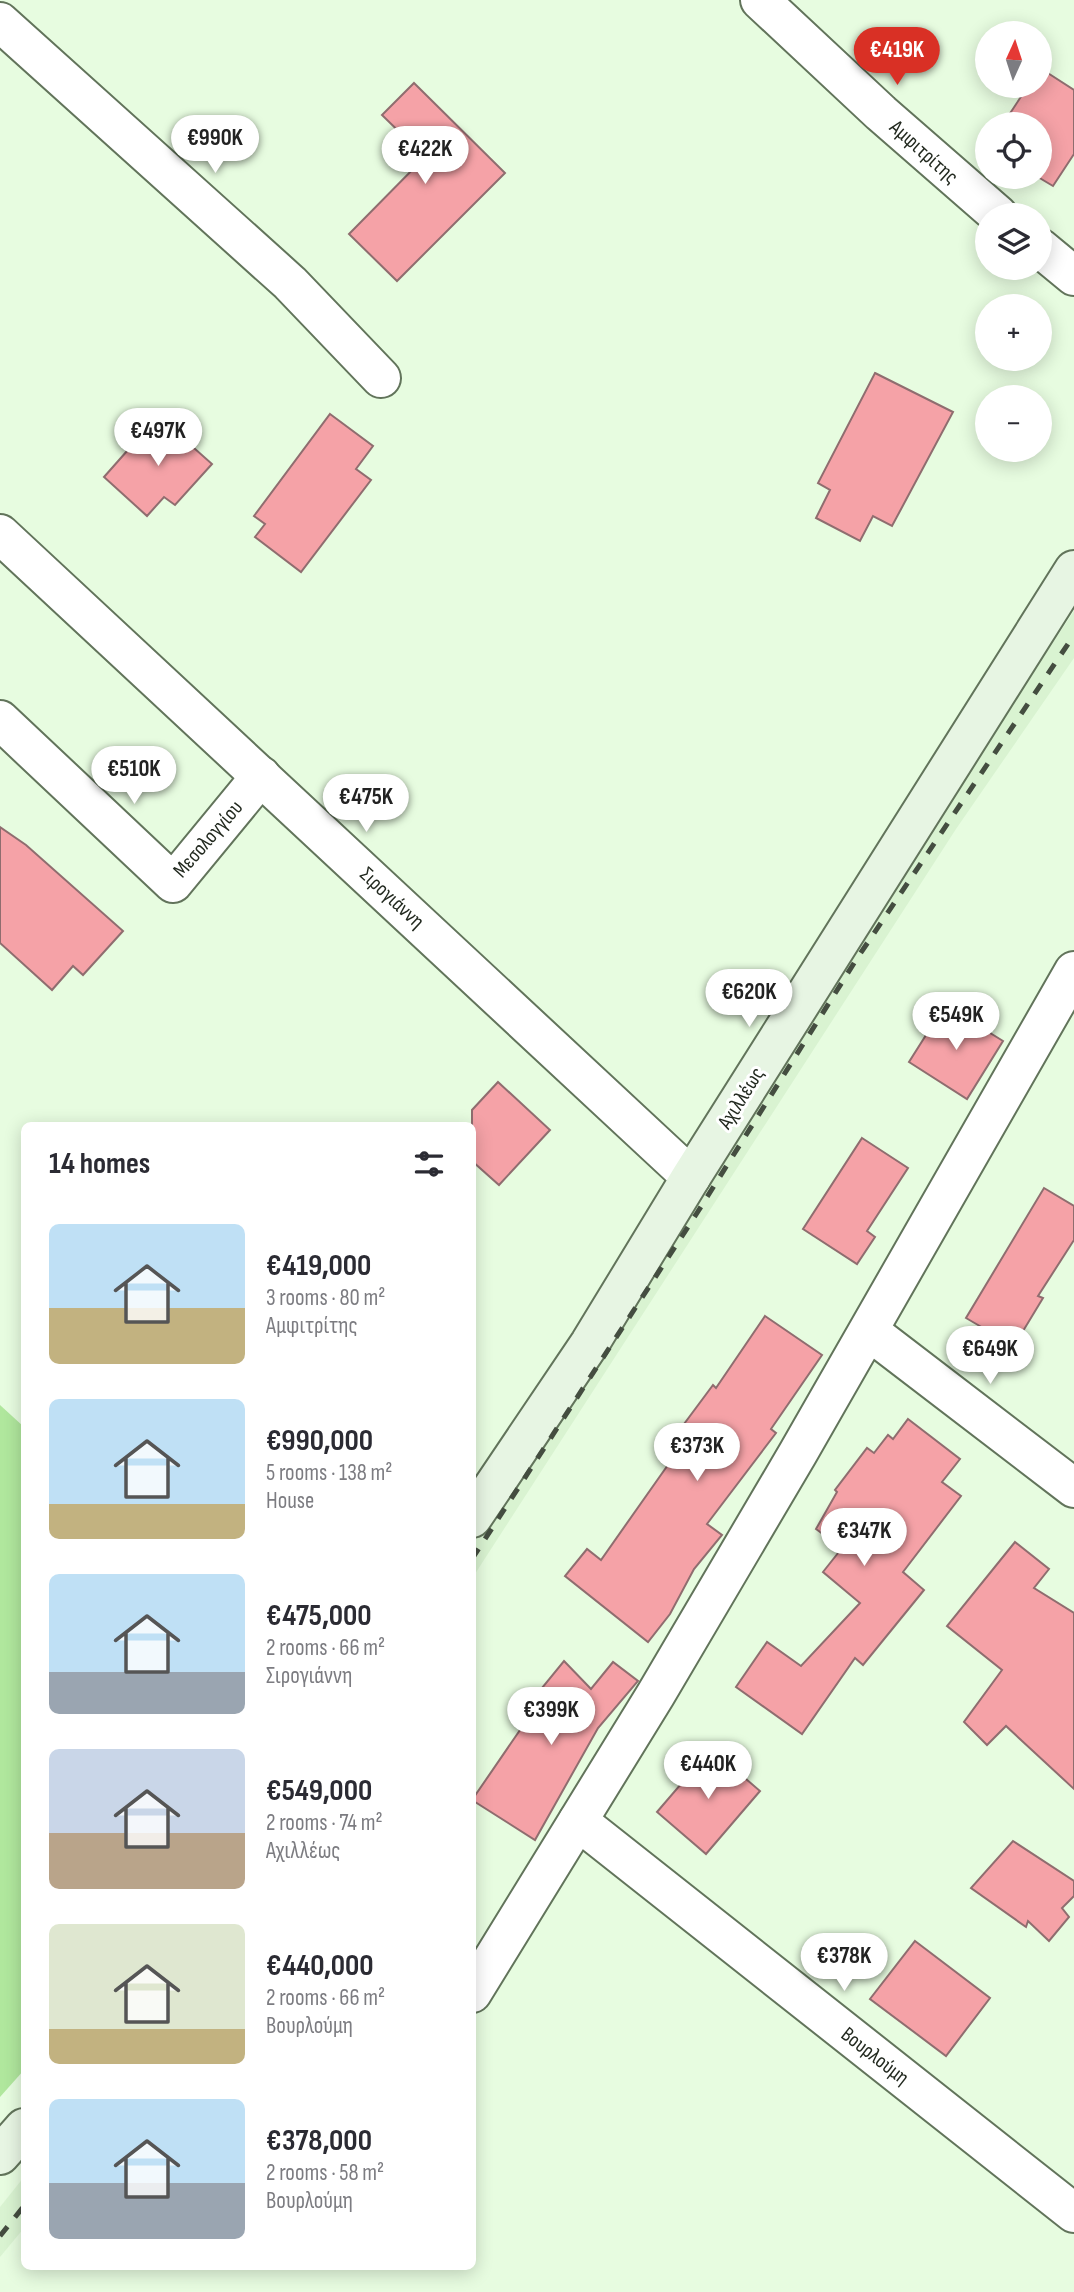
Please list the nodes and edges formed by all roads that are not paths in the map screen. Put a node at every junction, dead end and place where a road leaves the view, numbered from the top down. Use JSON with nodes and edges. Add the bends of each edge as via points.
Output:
{"nodes":[{"id":1,"x":760,"y":0,"type":"edge"},
{"id":2,"x":0,"y":22,"type":"edge"},
{"id":3,"x":984,"y":203,"type":"edge"},
{"id":4,"x":1052,"y":258,"type":"edge"},
{"id":5,"x":1074,"y":276,"type":"edge"},
{"id":6,"x":381,"y":379,"type":"dead end"},
{"id":7,"x":0,"y":534,"type":"edge"},
{"id":8,"x":1074,"y":570,"type":"edge"},
{"id":9,"x":0,"y":720,"type":"edge"},
{"id":10,"x":261,"y":776,"type":"junction"},
{"id":11,"x":1074,"y":971,"type":"edge"},
{"id":12,"x":691,"y":1177,"type":"junction"},
{"id":13,"x":869,"y":1331,"type":"junction"},
{"id":14,"x":1074,"y":1488,"type":"edge"},
{"id":15,"x":476,"y":1512,"type":"edge"},
{"id":16,"x":578,"y":1821,"type":"junction"},
{"id":17,"x":476,"y":1987,"type":"edge"},
{"id":18,"x":21,"y":2130,"type":"edge"},
{"id":19,"x":0,"y":2155,"type":"edge"},
{"id":20,"x":1074,"y":2213,"type":"edge"}],
"edges":[{"from":1,"to":3,"type":"street","name":"Αμφιτρίτης"},
{"from":2,"to":6,"type":"street","via":[[290,283]]},
{"from":4,"to":5,"type":"street"},
{"from":7,"to":10,"type":"street","name":"Σιρογιάννη"},
{"from":8,"to":12,"type":"street","name":"Αχιλλέως"},
{"from":9,"to":10,"type":"street","name":"Μεσολογγίου","via":[[173,883]]},
{"from":10,"to":12,"type":"street","name":"Σιρογιάννη"},
{"from":11,"to":13,"type":"street"},
{"from":12,"to":15,"type":"street","name":"Αχιλλέως","via":[[590,1343]]},
{"from":13,"to":14,"type":"street"},
{"from":13,"to":16,"type":"street"},
{"from":16,"to":17,"type":"street"},
{"from":16,"to":20,"type":"street","name":"Βουρλούμη"},
{"from":18,"to":19,"type":"street"}]}
